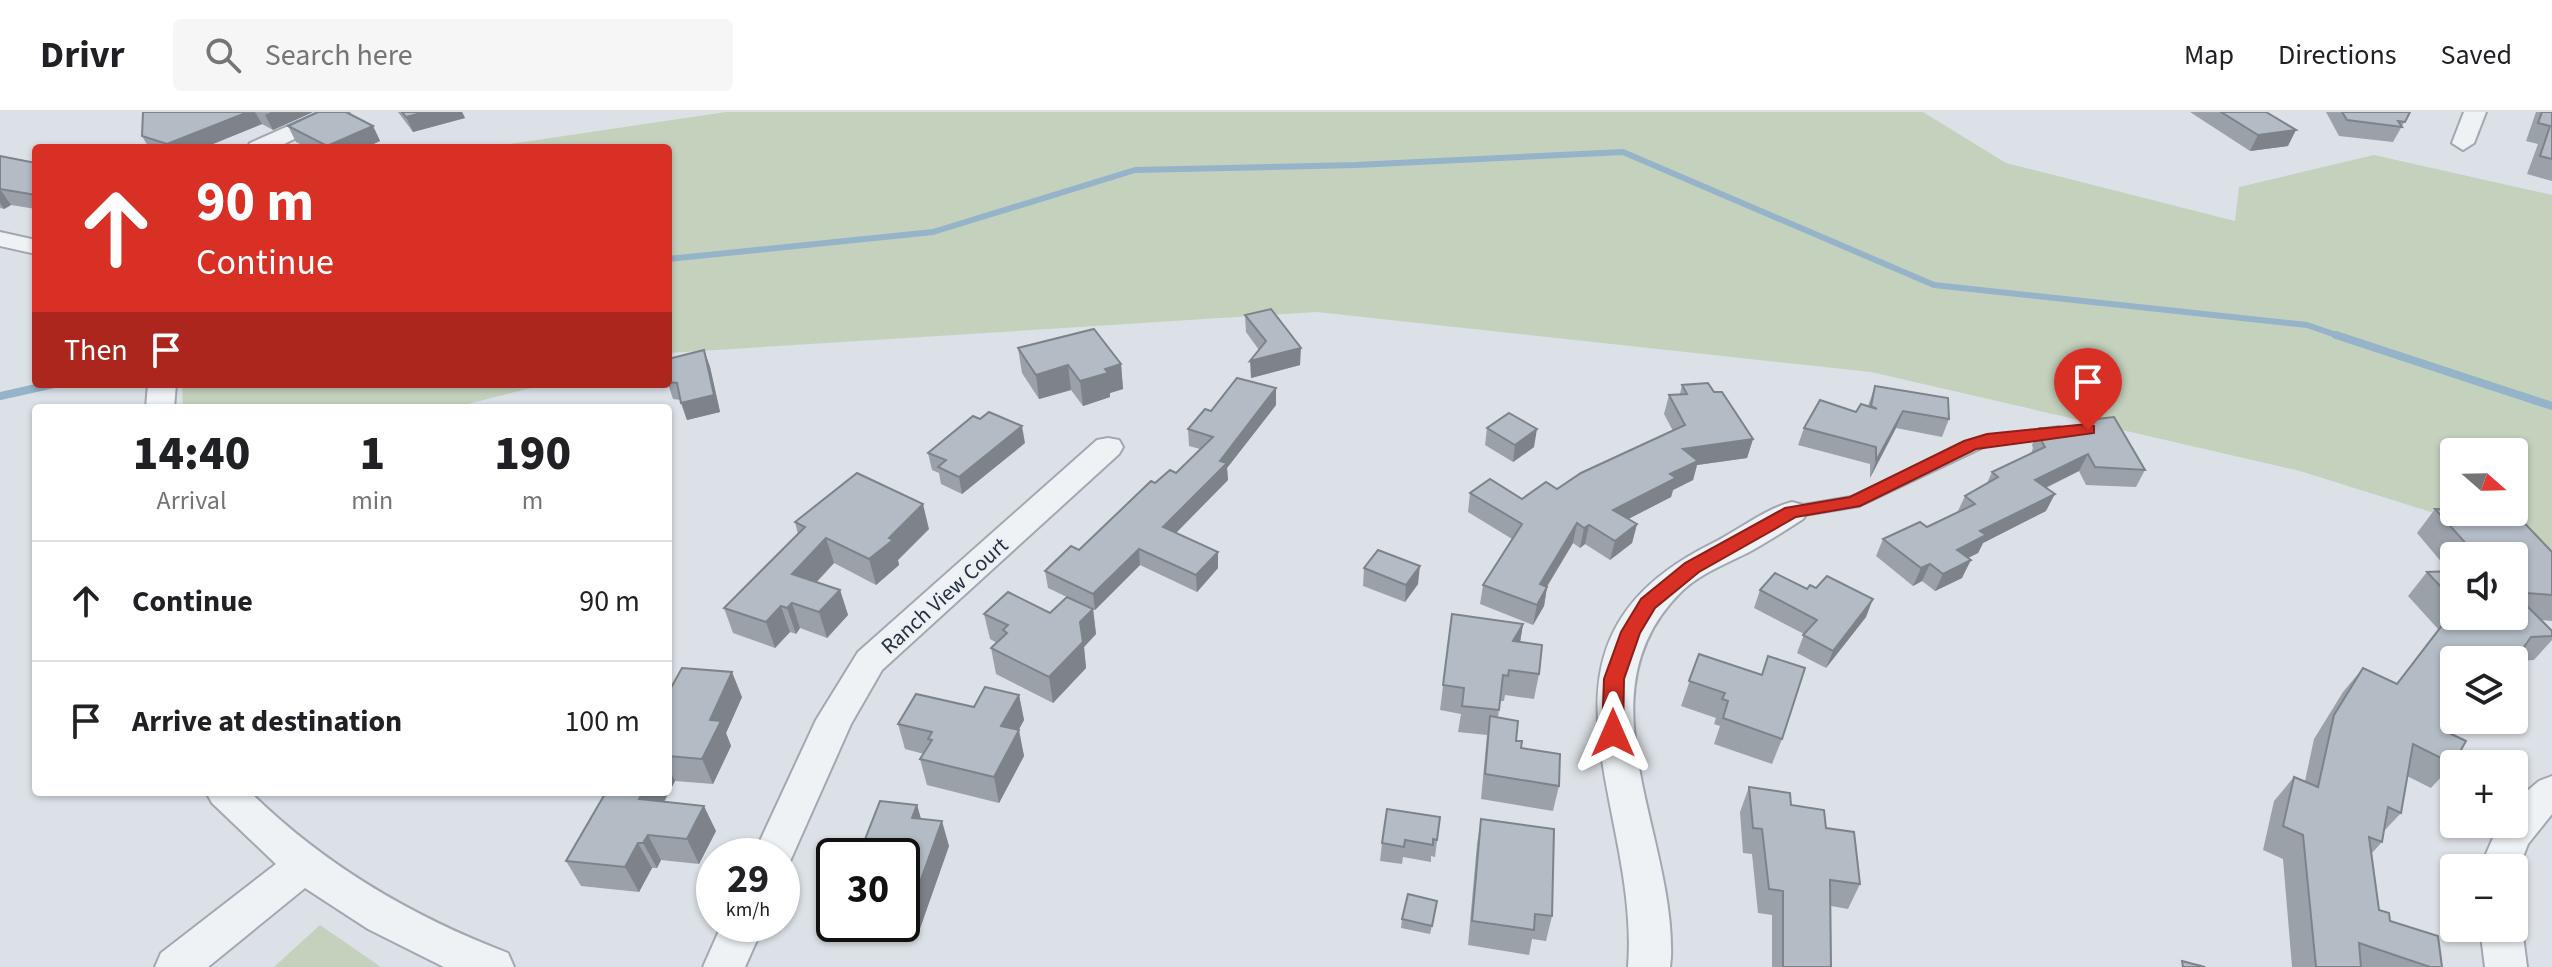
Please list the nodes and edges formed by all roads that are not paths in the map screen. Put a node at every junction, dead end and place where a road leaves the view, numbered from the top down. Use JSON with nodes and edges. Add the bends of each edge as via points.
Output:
{"nodes":[{"id":1,"x":338,"y":112,"type":"edge"},
{"id":2,"x":2475,"y":112,"type":"edge"},
{"id":3,"x":2463,"y":143,"type":"dead end"},
{"id":4,"x":267,"y":144,"type":"edge"},
{"id":5,"x":0,"y":239,"type":"edge"},
{"id":6,"x":32,"y":246,"type":"edge"},
{"id":7,"x":2074,"y":431,"type":"edge"},
{"id":8,"x":1108,"y":447,"type":"dead end"},
{"id":9,"x":1792,"y":512,"type":"joint"},
{"id":10,"x":2552,"y":792,"type":"edge"},
{"id":11,"x":229,"y":796,"type":"edge"},
{"id":12,"x":781,"y":838,"type":"edge"},
{"id":13,"x":2505,"y":854,"type":"edge"},
{"id":14,"x":303,"y":866,"type":"junction"},
{"id":15,"x":735,"y":942,"type":"edge"},
{"id":16,"x":2503,"y":942,"type":"edge"},
{"id":17,"x":176,"y":967,"type":"edge"},
{"id":18,"x":493,"y":967,"type":"edge"},
{"id":19,"x":724,"y":967,"type":"edge"},
{"id":20,"x":1649,"y":967,"type":"edge"},
{"id":21,"x":2506,"y":967,"type":"edge"}],
"edges":[{"from":1,"to":4,"type":"street"},
{"from":2,"to":3,"type":"street"},
{"from":5,"to":6,"type":"street"},
{"from":7,"to":9,"type":"lane","via":[[1987,440],[1854,502]]},
{"from":8,"to":12,"type":"street","name":"Ranch View Court","via":[[870,661],[834,720]]},
{"from":9,"to":20,"type":"street","via":[[1674,580],[1648,604],[1620,654],[1613,733],[1647,887]]},
{"from":10,"to":13,"type":"street","via":[[2515,828]]},
{"from":11,"to":14,"type":"street"},
{"from":14,"to":17,"type":"street"},
{"from":14,"to":18,"type":"street","via":[[410,932]]},
{"from":15,"to":19,"type":"street"},
{"from":16,"to":21,"type":"street"}]}
